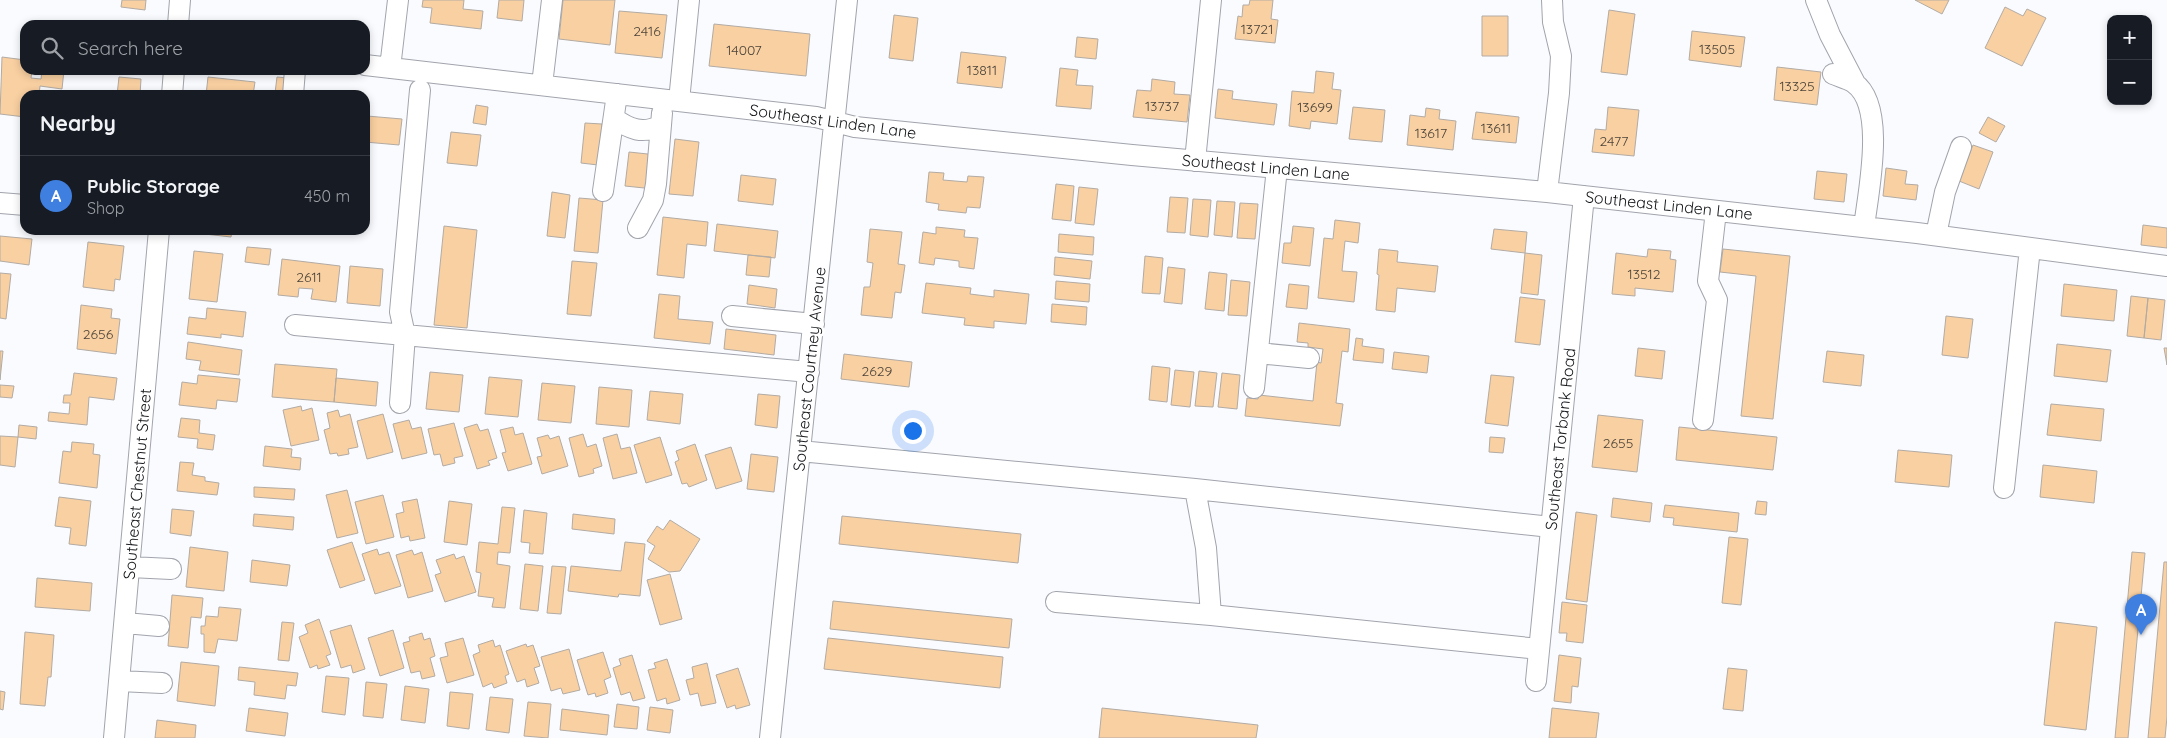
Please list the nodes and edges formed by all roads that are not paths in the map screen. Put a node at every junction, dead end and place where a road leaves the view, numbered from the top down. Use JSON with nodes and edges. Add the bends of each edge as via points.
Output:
{"nodes":[{"id":1,"x":180,"y":0,"type":"edge"},
{"id":2,"x":398,"y":0,"type":"edge"},
{"id":3,"x":552,"y":0,"type":"edge"},
{"id":4,"x":689,"y":0,"type":"edge"},
{"id":5,"x":847,"y":0,"type":"edge"},
{"id":6,"x":1211,"y":0,"type":"edge"},
{"id":7,"x":1552,"y":0,"type":"edge"},
{"id":8,"x":1816,"y":0,"type":"edge"},
{"id":9,"x":178,"y":20,"type":"edge"},
{"id":10,"x":370,"y":66,"type":"edge"},
{"id":11,"x":390,"y":68,"type":"junction"},
{"id":12,"x":1833,"y":74,"type":"dead end"},
{"id":13,"x":174,"y":75,"type":"edge"},
{"id":14,"x":295,"y":75,"type":"edge"},
{"id":15,"x":1855,"y":83,"type":"junction"},
{"id":16,"x":542,"y":85,"type":"junction"},
{"id":17,"x":172,"y":90,"type":"edge"},
{"id":18,"x":293,"y":90,"type":"edge"},
{"id":19,"x":420,"y":90,"type":"dead end"},
{"id":20,"x":617,"y":94,"type":"junction"},
{"id":21,"x":671,"y":100,"type":"junction"},
{"id":22,"x":614,"y":118,"type":"junction"},
{"id":23,"x":835,"y":122,"type":"junction"},
{"id":24,"x":661,"y":125,"type":"junction"},
{"id":25,"x":1962,"y":147,"type":"dead end"},
{"id":26,"x":1195,"y":161,"type":"junction"},
{"id":27,"x":1277,"y":168,"type":"junction"},
{"id":28,"x":603,"y":191,"type":"dead end"},
{"id":29,"x":1547,"y":192,"type":"junction"},
{"id":30,"x":1584,"y":196,"type":"junction"},
{"id":31,"x":0,"y":203,"type":"edge"},
{"id":32,"x":20,"y":205,"type":"edge"},
{"id":33,"x":1716,"y":211,"type":"junction"},
{"id":34,"x":1864,"y":227,"type":"junction"},
{"id":35,"x":638,"y":228,"type":"dead end"},
{"id":36,"x":159,"y":235,"type":"edge"},
{"id":37,"x":1936,"y":235,"type":"junction"},
{"id":38,"x":2030,"y":248,"type":"junction"},
{"id":39,"x":2167,"y":266,"type":"edge"},
{"id":40,"x":732,"y":316,"type":"dead end"},
{"id":41,"x":814,"y":324,"type":"junction"},
{"id":42,"x":295,"y":325,"type":"dead end"},
{"id":43,"x":406,"y":335,"type":"junction"},
{"id":44,"x":1258,"y":353,"type":"junction"},
{"id":45,"x":1309,"y":358,"type":"dead end"},
{"id":46,"x":809,"y":372,"type":"junction"},
{"id":47,"x":1254,"y":388,"type":"dead end"},
{"id":48,"x":400,"y":403,"type":"dead end"},
{"id":49,"x":1703,"y":420,"type":"dead end"},
{"id":50,"x":800,"y":451,"type":"junction"},
{"id":51,"x":2004,"y":488,"type":"dead end"},
{"id":52,"x":1195,"y":489,"type":"junction"},
{"id":53,"x":1551,"y":527,"type":"junction"},
{"id":54,"x":130,"y":567,"type":"junction"},
{"id":55,"x":171,"y":569,"type":"dead end"},
{"id":56,"x":1056,"y":602,"type":"dead end"},
{"id":57,"x":1211,"y":615,"type":"junction"},
{"id":58,"x":124,"y":623,"type":"junction"},
{"id":59,"x":159,"y":626,"type":"dead end"},
{"id":60,"x":1539,"y":650,"type":"junction"},
{"id":61,"x":119,"y":681,"type":"junction"},
{"id":62,"x":1536,"y":681,"type":"dead end"},
{"id":63,"x":162,"y":684,"type":"dead end"},
{"id":64,"x":114,"y":738,"type":"edge"},
{"id":65,"x":770,"y":738,"type":"edge"}],
"edges":[{"from":1,"to":9,"type":"street"},
{"from":2,"to":11,"type":"street"},
{"from":3,"to":16,"type":"street"},
{"from":4,"to":21,"type":"street"},
{"from":5,"to":23,"type":"street","name":"Southeast Courtney Avenue"},
{"from":6,"to":26,"type":"street"},
{"from":7,"to":29,"type":"street","via":[[1553,22],[1561,56]]},
{"from":8,"to":15,"type":"street"},
{"from":10,"to":11,"type":"street","name":"Southeast Linden Lane"},
{"from":11,"to":16,"type":"street","name":"Southeast Linden Lane"},
{"from":12,"to":15,"type":"street"},
{"from":13,"to":17,"type":"street"},
{"from":14,"to":18,"type":"street"},
{"from":15,"to":34,"type":"street","via":[[1868,101],[1873,125]]},
{"from":16,"to":20,"type":"street","name":"Southeast Linden Lane"},
{"from":19,"to":43,"type":"street","via":[[400,312]]},
{"from":20,"to":21,"type":"street","name":"Southeast Linden Lane"},
{"from":20,"to":22,"type":"street"},
{"from":21,"to":23,"type":"street","name":"Southeast Linden Lane","via":[[816,116]]},
{"from":21,"to":24,"type":"street"},
{"from":22,"to":24,"type":"street","via":[[639,131]]},
{"from":22,"to":28,"type":"street"},
{"from":23,"to":26,"type":"street","name":"Southeast Linden Lane","via":[[855,128]]},
{"from":23,"to":41,"type":"street","name":"Southeast Courtney Avenue"},
{"from":24,"to":35,"type":"street","via":[[656,184]]},
{"from":25,"to":37,"type":"street","via":[[1945,192]]},
{"from":26,"to":27,"type":"street","name":"Southeast Linden Lane"},
{"from":27,"to":29,"type":"street","name":"Southeast Linden Lane"},
{"from":27,"to":44,"type":"street"},
{"from":29,"to":30,"type":"street","name":"Southeast Linden Lane"},
{"from":30,"to":33,"type":"street","name":"Southeast Linden Lane"},
{"from":30,"to":53,"type":"street","name":"Southeast Torbank Road"},
{"from":31,"to":32,"type":"street"},
{"from":33,"to":34,"type":"street","name":"Southeast Linden Lane"},
{"from":33,"to":49,"type":"street","via":[[1708,281],[1716,300]]},
{"from":34,"to":37,"type":"street","name":"Southeast Linden Lane"},
{"from":36,"to":54,"type":"street","name":"Southeast Chestnut Street"},
{"from":37,"to":38,"type":"street","name":"Southeast Linden Lane"},
{"from":38,"to":39,"type":"street","name":"Southeast Linden Lane"},
{"from":38,"to":51,"type":"street"},
{"from":40,"to":41,"type":"street"},
{"from":41,"to":46,"type":"street","name":"Southeast Courtney Avenue"},
{"from":42,"to":43,"type":"street"},
{"from":43,"to":46,"type":"street"},
{"from":43,"to":48,"type":"street"},
{"from":44,"to":45,"type":"street"},
{"from":44,"to":47,"type":"street"},
{"from":46,"to":50,"type":"street","name":"Southeast Courtney Avenue"},
{"from":50,"to":52,"type":"street"},
{"from":50,"to":65,"type":"street","name":"Southeast Courtney Avenue"},
{"from":52,"to":53,"type":"street"},
{"from":52,"to":57,"type":"street","via":[[1206,548]]},
{"from":53,"to":60,"type":"street","name":"Southeast Torbank Road"},
{"from":54,"to":55,"type":"street"},
{"from":54,"to":58,"type":"street","name":"Southeast Chestnut Street"},
{"from":56,"to":57,"type":"street"},
{"from":57,"to":60,"type":"street"},
{"from":58,"to":59,"type":"street"},
{"from":58,"to":61,"type":"street","name":"Southeast Chestnut Street"},
{"from":60,"to":62,"type":"street","name":"Southeast Torbank Road"},
{"from":61,"to":63,"type":"street"},
{"from":61,"to":64,"type":"street","name":"Southeast Chestnut Street"}]}
